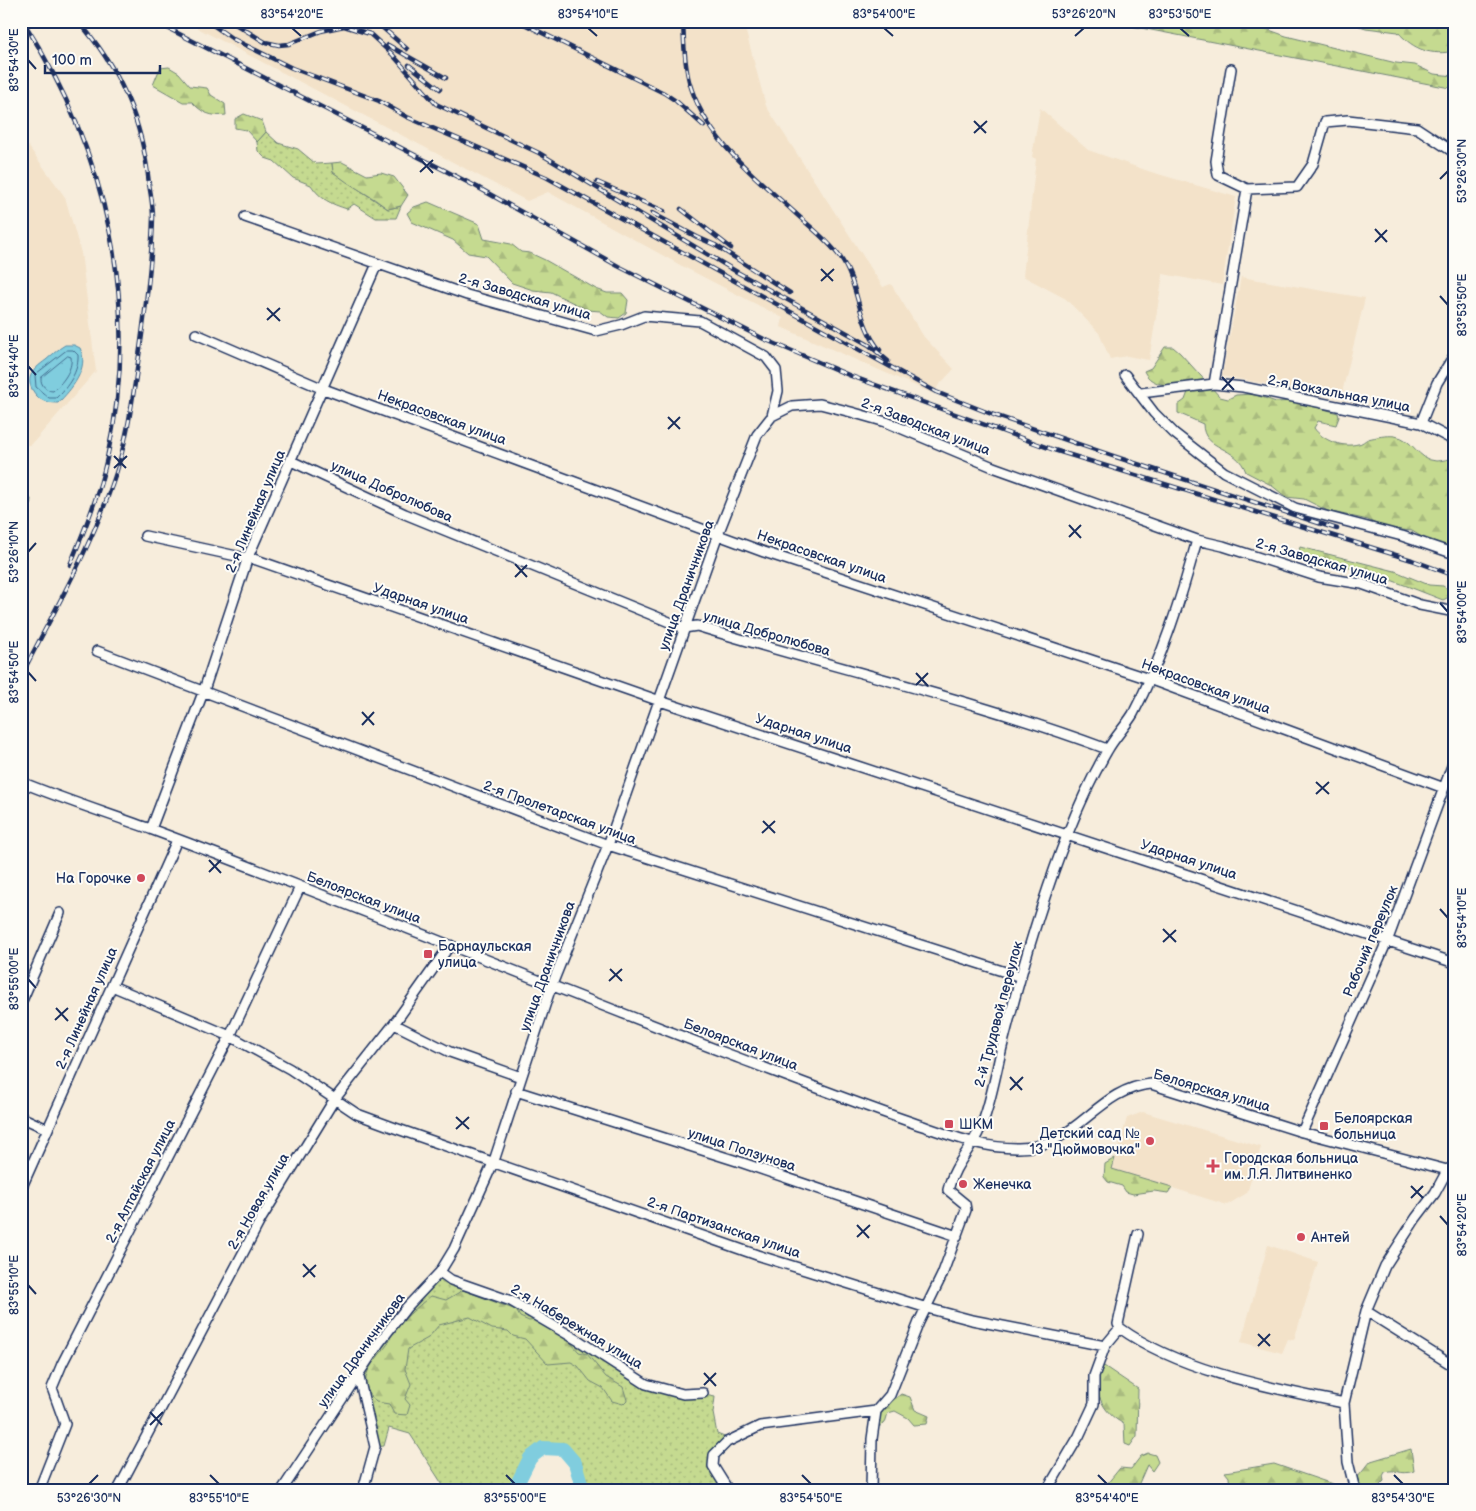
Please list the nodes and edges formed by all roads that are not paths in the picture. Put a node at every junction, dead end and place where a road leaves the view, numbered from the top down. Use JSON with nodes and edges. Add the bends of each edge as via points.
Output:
{"nodes":[{"id":1,"x":1231,"y":69,"type":"dead end"},
{"id":2,"x":1455,"y":153,"type":"edge"},
{"id":3,"x":1247,"y":189,"type":"junction"},
{"id":4,"x":245,"y":217,"type":"dead end"},
{"id":5,"x":376,"y":264,"type":"junction"},
{"id":6,"x":196,"y":334,"type":"dead end"},
{"id":7,"x":1455,"y":354,"type":"edge"},
{"id":8,"x":1125,"y":375,"type":"dead end"},
{"id":9,"x":1214,"y":384,"type":"junction"},
{"id":10,"x":321,"y":388,"type":"junction"},
{"id":11,"x":1141,"y":393,"type":"junction"},
{"id":12,"x":772,"y":416,"type":"junction"},
{"id":13,"x":1421,"y":423,"type":"junction"},
{"id":14,"x":1455,"y":441,"type":"edge"},
{"id":15,"x":291,"y":461,"type":"junction"},
{"id":16,"x":718,"y":534,"type":"junction"},
{"id":17,"x":145,"y":536,"type":"dead end"},
{"id":18,"x":1197,"y":540,"type":"junction"},
{"id":19,"x":1455,"y":554,"type":"edge"},
{"id":20,"x":248,"y":557,"type":"junction"},
{"id":21,"x":1455,"y":612,"type":"edge"},
{"id":22,"x":684,"y":628,"type":"junction"},
{"id":23,"x":97,"y":651,"type":"dead end"},
{"id":24,"x":1149,"y":679,"type":"junction"},
{"id":25,"x":204,"y":690,"type":"junction"},
{"id":26,"x":660,"y":701,"type":"junction"},
{"id":27,"x":1107,"y":749,"type":"junction"},
{"id":28,"x":1454,"y":760,"type":"edge"},
{"id":29,"x":21,"y":782,"type":"edge"},
{"id":30,"x":1444,"y":788,"type":"junction"},
{"id":31,"x":151,"y":830,"type":"junction"},
{"id":32,"x":1068,"y":834,"type":"junction"},
{"id":33,"x":177,"y":840,"type":"junction"},
{"id":34,"x":608,"y":845,"type":"junction"},
{"id":35,"x":300,"y":887,"type":"junction"},
{"id":36,"x":60,"y":913,"type":"dead end"},
{"id":37,"x":1388,"y":939,"type":"junction"},
{"id":38,"x":450,"y":945,"type":"junction"},
{"id":39,"x":1455,"y":963,"type":"edge"},
{"id":40,"x":1021,"y":977,"type":"junction"},
{"id":41,"x":112,"y":986,"type":"junction"},
{"id":42,"x":551,"y":987,"type":"junction"},
{"id":43,"x":21,"y":1003,"type":"edge"},
{"id":44,"x":394,"y":1024,"type":"junction"},
{"id":45,"x":230,"y":1036,"type":"junction"},
{"id":46,"x":521,"y":1077,"type":"junction"},
{"id":47,"x":516,"y":1091,"type":"junction"},
{"id":48,"x":334,"y":1100,"type":"junction"},
{"id":49,"x":21,"y":1117,"type":"edge"},
{"id":50,"x":47,"y":1129,"type":"junction"},
{"id":51,"x":1302,"y":1132,"type":"junction"},
{"id":52,"x":974,"y":1144,"type":"junction"},
{"id":53,"x":494,"y":1161,"type":"junction"},
{"id":54,"x":1451,"y":1171,"type":"edge"},
{"id":55,"x":21,"y":1188,"type":"edge"},
{"id":56,"x":1138,"y":1234,"type":"dead end"},
{"id":57,"x":957,"y":1236,"type":"junction"},
{"id":58,"x":440,"y":1272,"type":"junction"},
{"id":59,"x":927,"y":1308,"type":"junction"},
{"id":60,"x":1366,"y":1311,"type":"junction"},
{"id":61,"x":1120,"y":1328,"type":"junction"},
{"id":62,"x":1105,"y":1346,"type":"junction"},
{"id":63,"x":1455,"y":1367,"type":"edge"},
{"id":64,"x":358,"y":1373,"type":"junction"},
{"id":65,"x":703,"y":1394,"type":"dead end"},
{"id":66,"x":1344,"y":1403,"type":"junction"},
{"id":67,"x":876,"y":1411,"type":"junction"},
{"id":68,"x":39,"y":1490,"type":"edge"},
{"id":69,"x":118,"y":1490,"type":"edge"},
{"id":70,"x":282,"y":1490,"type":"edge"},
{"id":71,"x":363,"y":1490,"type":"edge"},
{"id":72,"x":728,"y":1490,"type":"edge"},
{"id":73,"x":871,"y":1490,"type":"edge"},
{"id":74,"x":1048,"y":1490,"type":"edge"},
{"id":75,"x":1355,"y":1490,"type":"edge"}],
"edges":[{"from":1,"to":3,"type":"street","via":[[1216,161],[1218,175]]},
{"from":2,"to":3,"type":"street","via":[[1418,128],[1348,120],[1326,122],[1313,164],[1297,187]]},
{"from":3,"to":9,"type":"street"},
{"from":4,"to":5,"type":"street","name":"2-я Заводская улица"},
{"from":5,"to":10,"type":"street","name":"2-я Линейная улица"},
{"from":5,"to":12,"type":"street","name":"2-я Заводская улица","via":[[467,295],[596,331],[644,316],[700,321],[766,357],[776,370],[778,391]]},
{"from":6,"to":10,"type":"street","name":"Некрасовская улица"},
{"from":7,"to":13,"type":"street","via":[[1437,383]]},
{"from":8,"to":11,"type":"street"},
{"from":9,"to":11,"type":"street","name":"2-я Вокзальная улица"},
{"from":9,"to":13,"type":"street","name":"2-я Вокзальная улица"},
{"from":10,"to":15,"type":"street","name":"2-я Линейная улица"},
{"from":10,"to":16,"type":"street","name":"Некрасовская улица"},
{"from":11,"to":19,"type":"street","via":[[1154,413],[1174,433],[1224,472],[1262,493],[1295,508],[1402,536]]},
{"from":12,"to":16,"type":"street","name":"улица Драничникова","via":[[757,435]]},
{"from":12,"to":18,"type":"street","name":"2-я Заводская улица","via":[[792,406],[820,404],[886,422],[992,467]]},
{"from":13,"to":14,"type":"street","name":"2-я Вокзальная улица"},
{"from":15,"to":20,"type":"street","name":"2-я Линейная улица"},
{"from":15,"to":22,"type":"street","name":"улица Добролюбова","via":[[405,514]]},
{"from":16,"to":22,"type":"street","name":"улица Драничникова"},
{"from":16,"to":24,"type":"street","name":"Некрасовская улица"},
{"from":17,"to":20,"type":"street","name":"Ударная улица"},
{"from":18,"to":21,"type":"street","name":"2-я Заводская улица","via":[[1319,577],[1362,584],[1420,605]]},
{"from":18,"to":24,"type":"street","name":"2-й Трудовой переулок","via":[[1182,598]]},
{"from":20,"to":25,"type":"street","name":"2-я Линейная улица"},
{"from":20,"to":26,"type":"street","name":"Ударная улица"},
{"from":22,"to":26,"type":"street","name":"улица Драничникова"},
{"from":22,"to":27,"type":"street","name":"улица Добролюбова","via":[[697,626],[971,704],[1037,723]]},
{"from":23,"to":25,"type":"street","name":"2-я Пролетарская улица"},
{"from":24,"to":27,"type":"street","name":"2-й Трудовой переулок","via":[[1132,715]]},
{"from":24,"to":30,"type":"street","name":"Некрасовская улица"},
{"from":25,"to":31,"type":"street","name":"2-я Линейная улица"},
{"from":25,"to":34,"type":"street","name":"2-я Пролетарская улица","via":[[381,761]]},
{"from":26,"to":32,"type":"street","name":"Ударная улица"},
{"from":26,"to":34,"type":"street","name":"улица Драничникова"},
{"from":27,"to":32,"type":"street","name":"2-й Трудовой переулок"},
{"from":28,"to":30,"type":"street","name":"Рабочий переулок"},
{"from":29,"to":31,"type":"street","name":"Белоярская улица"},
{"from":30,"to":37,"type":"street","name":"Рабочий переулок"},
{"from":31,"to":33,"type":"street","name":"Белоярская улица"},
{"from":32,"to":37,"type":"street","name":"Ударная улица"},
{"from":32,"to":40,"type":"street","name":"2-й Трудовой переулок","via":[[1042,905]]},
{"from":33,"to":35,"type":"street","name":"Белоярская улица"},
{"from":33,"to":41,"type":"street","name":"2-я Линейная улица"},
{"from":34,"to":40,"type":"street","name":"2-я Пролетарская улица"},
{"from":34,"to":42,"type":"street","name":"улица Драничникова"},
{"from":35,"to":38,"type":"street","name":"Белоярская улица"},
{"from":35,"to":45,"type":"street","name":"2-я Алтайская улица"},
{"from":36,"to":43,"type":"street"},
{"from":37,"to":39,"type":"street","name":"Ударная улица"},
{"from":37,"to":51,"type":"street","name":"Рабочий переулок"},
{"from":38,"to":42,"type":"street","name":"Белоярская улица"},
{"from":38,"to":44,"type":"street","name":"2-я Новая улица"},
{"from":40,"to":52,"type":"street","name":"2-й Трудовой переулок","via":[[985,1118]]},
{"from":41,"to":45,"type":"street","name":"2-я Партизанская улица"},
{"from":41,"to":50,"type":"street","name":"2-я Линейная улица"},
{"from":42,"to":46,"type":"street","name":"улица Драничникова"},
{"from":42,"to":52,"type":"street","name":"Белоярская улица"},
{"from":44,"to":46,"type":"street","via":[[450,1052]]},
{"from":44,"to":48,"type":"street","name":"2-я Новая улица"},
{"from":45,"to":48,"type":"street","name":"2-я Партизанская улица","via":[[290,1069]]},
{"from":45,"to":68,"type":"street","name":"2-я Алтайская улица","via":[[52,1388],[64,1424]]},
{"from":46,"to":47,"type":"street","name":"улица Драничникова"},
{"from":47,"to":53,"type":"street","name":"улица Драничникова"},
{"from":47,"to":57,"type":"street","name":"улица Ползунова","via":[[740,1162]]},
{"from":48,"to":53,"type":"street","name":"2-я Партизанская улица","via":[[357,1114]]},
{"from":48,"to":69,"type":"street","name":"2-я Новая улица","via":[[261,1219]]},
{"from":49,"to":50,"type":"street"},
{"from":50,"to":55,"type":"street","name":"2-я Линейная улица"},
{"from":51,"to":52,"type":"street","name":"Белоярская улица","via":[[1151,1084],[1122,1090],[1058,1140],[1038,1148]]},
{"from":51,"to":54,"type":"street","name":"Белоярская улица"},
{"from":52,"to":57,"type":"street","name":"2-й Трудовой переулок","via":[[955,1168],[948,1190],[965,1204]]},
{"from":53,"to":58,"type":"street","name":"улица Драничникова","via":[[454,1249]]},
{"from":53,"to":59,"type":"street","name":"2-я Партизанская улица","via":[[757,1255]]},
{"from":54,"to":60,"type":"street","via":[[1385,1266]]},
{"from":56,"to":61,"type":"street","via":[[1118,1324]]},
{"from":57,"to":59,"type":"street","name":"2-й Трудовой переулок"},
{"from":58,"to":64,"type":"street","name":"улица Драничникова","via":[[399,1316]]},
{"from":58,"to":65,"type":"street","name":"2-я Набережная улица","via":[[450,1280],[511,1301],[646,1384],[683,1394]]},
{"from":59,"to":62,"type":"street","name":"2-я Партизанская улица"},
{"from":59,"to":67,"type":"street","name":"2-й Трудовой переулок","via":[[918,1322],[890,1395]]},
{"from":60,"to":63,"type":"street"},
{"from":60,"to":66,"type":"street"},
{"from":61,"to":62,"type":"street"},
{"from":61,"to":66,"type":"street","via":[[1173,1358],[1261,1384]]},
{"from":62,"to":74,"type":"street","via":[[1094,1376],[1094,1404]]},
{"from":64,"to":70,"type":"street","name":"улица Драничникова"},
{"from":64,"to":71,"type":"street","via":[[375,1446]]},
{"from":66,"to":75,"type":"street","via":[[1348,1462]]},
{"from":67,"to":72,"type":"street","via":[[760,1426],[727,1442],[714,1455],[713,1466]]},
{"from":67,"to":73,"type":"street"}]}
